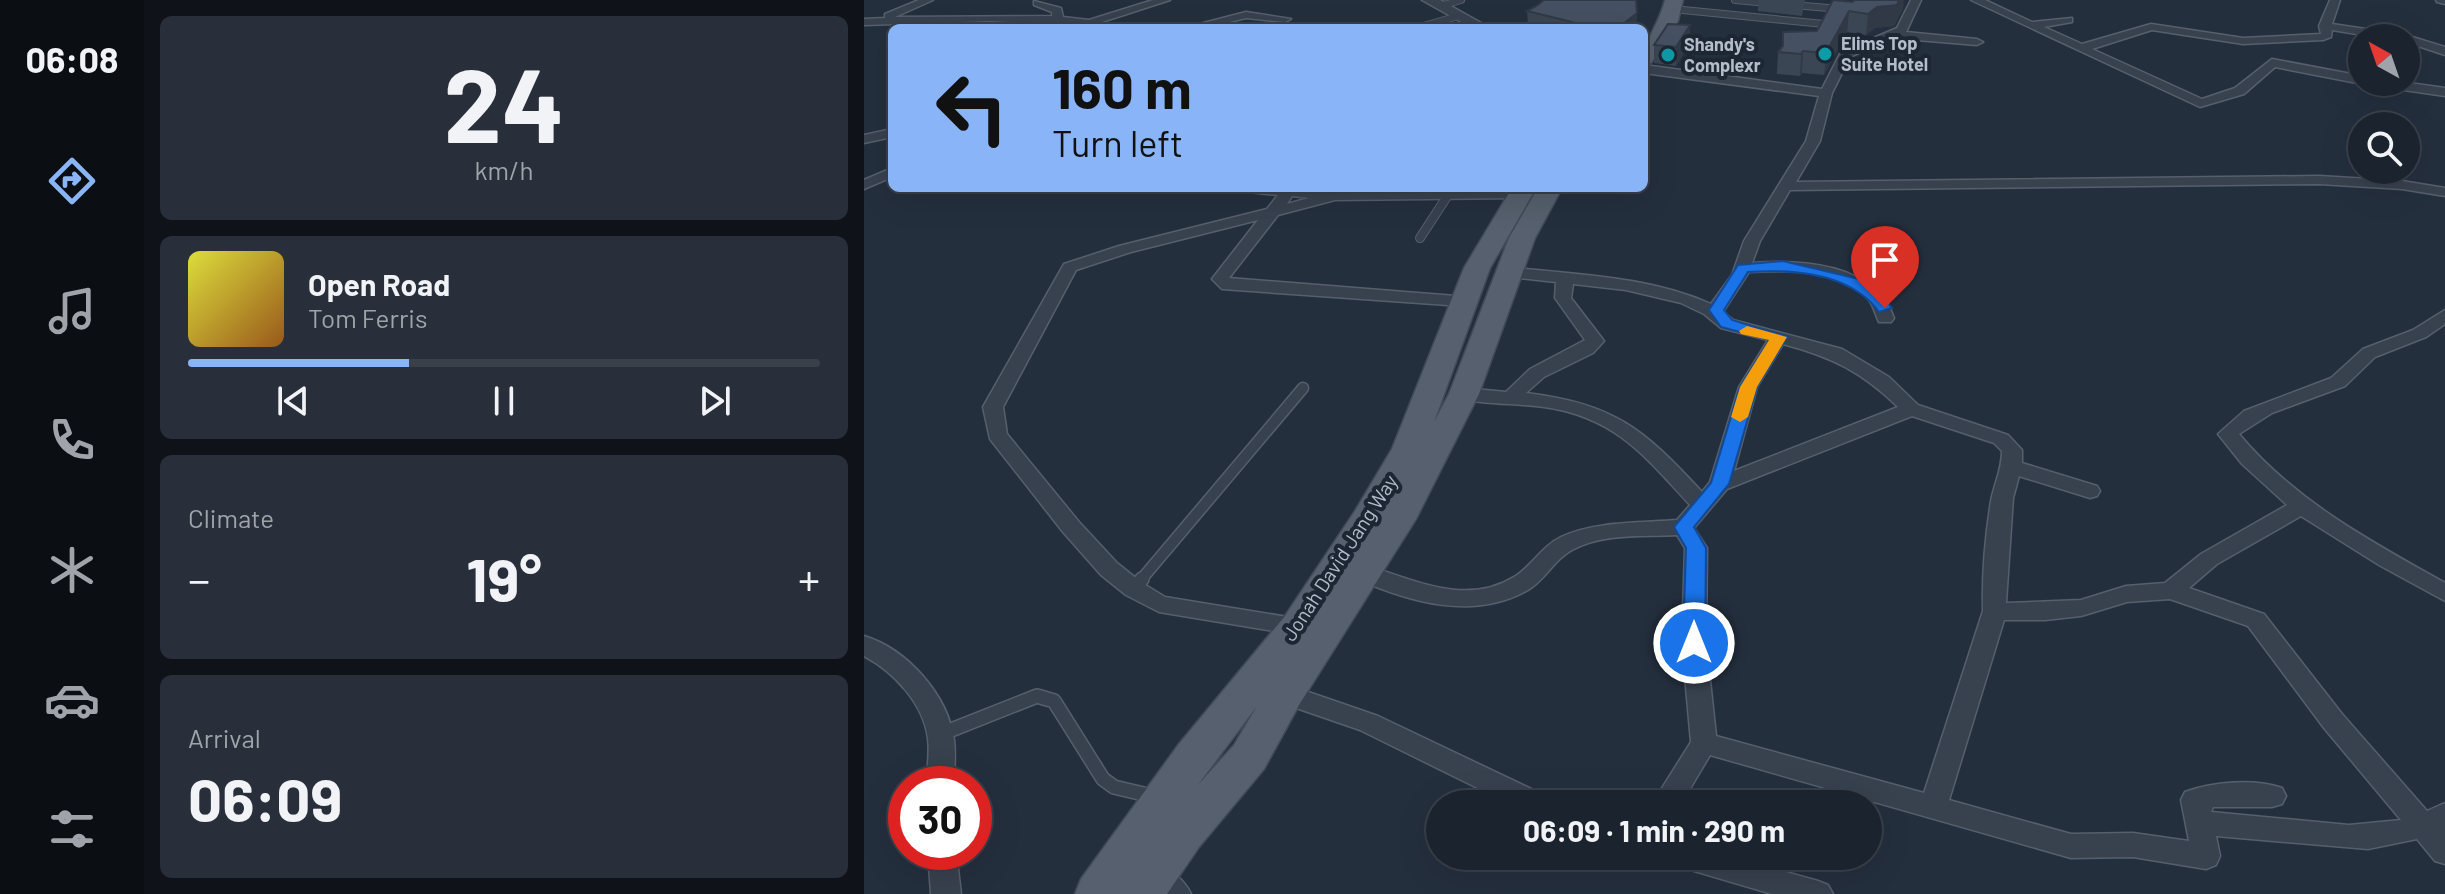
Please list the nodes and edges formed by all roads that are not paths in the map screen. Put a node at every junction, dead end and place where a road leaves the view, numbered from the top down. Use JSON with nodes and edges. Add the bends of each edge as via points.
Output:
{"nodes":[{"id":1,"x":928,"y":0,"type":"edge"},
{"id":2,"x":1165,"y":0,"type":"edge"},
{"id":3,"x":1461,"y":0,"type":"edge"},
{"id":4,"x":1735,"y":0,"type":"edge"},
{"id":5,"x":1916,"y":0,"type":"edge"},
{"id":6,"x":1976,"y":0,"type":"edge"},
{"id":7,"x":2335,"y":0,"type":"edge"},
{"id":8,"x":1038,"y":3,"type":"dead end"},
{"id":9,"x":1435,"y":3,"type":"edge"},
{"id":10,"x":1664,"y":4,"type":"edge"},
{"id":11,"x":1844,"y":10,"type":"edge"},
{"id":12,"x":1458,"y":16,"type":"junction"},
{"id":13,"x":1058,"y":19,"type":"junction"},
{"id":14,"x":1285,"y":19,"type":"dead end"},
{"id":15,"x":2068,"y":20,"type":"dead end"},
{"id":16,"x":869,"y":22,"type":"edge"},
{"id":17,"x":1090,"y":23,"type":"junction"},
{"id":18,"x":1046,"y":24,"type":"edge"},
{"id":19,"x":1096,"y":24,"type":"edge"},
{"id":20,"x":1207,"y":24,"type":"edge"},
{"id":21,"x":1431,"y":24,"type":"edge"},
{"id":22,"x":1475,"y":24,"type":"edge"},
{"id":23,"x":1824,"y":24,"type":"edge"},
{"id":24,"x":2033,"y":25,"type":"junction"},
{"id":25,"x":2325,"y":26,"type":"junction"},
{"id":26,"x":2348,"y":29,"type":"edge"},
{"id":27,"x":1895,"y":35,"type":"junction"},
{"id":28,"x":2261,"y":40,"type":"junction"},
{"id":29,"x":1977,"y":42,"type":"dead end"},
{"id":30,"x":2420,"y":43,"type":"edge"},
{"id":31,"x":2083,"y":48,"type":"junction"},
{"id":32,"x":2445,"y":51,"type":"edge"},
{"id":33,"x":1648,"y":53,"type":"edge"},
{"id":34,"x":2272,"y":63,"type":"junction"},
{"id":35,"x":1648,"y":70,"type":"edge"},
{"id":36,"x":2348,"y":77,"type":"edge"},
{"id":37,"x":2420,"y":88,"type":"edge"},
{"id":38,"x":2445,"y":92,"type":"edge"},
{"id":39,"x":1826,"y":93,"type":"junction"},
{"id":40,"x":888,"y":134,"type":"edge"},
{"id":41,"x":864,"y":139,"type":"edge"},
{"id":42,"x":888,"y":174,"type":"edge"},
{"id":43,"x":864,"y":185,"type":"edge"},
{"id":44,"x":1788,"y":186,"type":"junction"},
{"id":45,"x":1288,"y":192,"type":"edge"},
{"id":46,"x":1298,"y":192,"type":"edge"},
{"id":47,"x":1450,"y":192,"type":"joint"},
{"id":48,"x":1530,"y":192,"type":"edge"},
{"id":49,"x":1531,"y":192,"type":"edge"},
{"id":50,"x":2445,"y":192,"type":"edge"},
{"id":51,"x":1335,"y":196,"type":"junction"},
{"id":52,"x":1278,"y":209,"type":"junction"},
{"id":53,"x":1420,"y":238,"type":"dead end"},
{"id":54,"x":1743,"y":268,"type":"junction"},
{"id":55,"x":1509,"y":272,"type":"junction"},
{"id":56,"x":1565,"y":280,"type":"junction"},
{"id":57,"x":1462,"y":301,"type":"junction"},
{"id":58,"x":1716,"y":310,"type":"junction"},
{"id":59,"x":1885,"y":318,"type":"dead end"},
{"id":60,"x":2441,"y":326,"type":"edge"},
{"id":61,"x":1779,"y":337,"type":"junction"},
{"id":62,"x":1303,"y":388,"type":"dead end"},
{"id":63,"x":1464,"y":394,"type":"junction"},
{"id":64,"x":1510,"y":398,"type":"junction"},
{"id":65,"x":1911,"y":409,"type":"junction"},
{"id":66,"x":2012,"y":467,"type":"junction"},
{"id":67,"x":1720,"y":484,"type":"junction"},
{"id":68,"x":2090,"y":491,"type":"dead end"},
{"id":69,"x":2304,"y":505,"type":"junction"},
{"id":70,"x":1703,"y":506,"type":"junction"},
{"id":71,"x":1683,"y":527,"type":"junction"},
{"id":72,"x":1365,"y":573,"type":"junction"},
{"id":73,"x":1134,"y":589,"type":"junction"},
{"id":74,"x":2171,"y":591,"type":"junction"},
{"id":75,"x":2445,"y":593,"type":"edge"},
{"id":76,"x":1995,"y":611,"type":"junction"},
{"id":77,"x":1298,"y":626,"type":"junction"},
{"id":78,"x":864,"y":645,"type":"edge"},
{"id":79,"x":1285,"y":694,"type":"junction"},
{"id":80,"x":941,"y":734,"type":"junction"},
{"id":81,"x":1704,"y":743,"type":"junction"},
{"id":82,"x":940,"y":766,"type":"edge"},
{"id":83,"x":1507,"y":790,"type":"edge"},
{"id":84,"x":1675,"y":790,"type":"edge"},
{"id":85,"x":2272,"y":796,"type":"dead end"},
{"id":86,"x":1167,"y":799,"type":"junction"},
{"id":87,"x":1933,"y":808,"type":"junction"},
{"id":88,"x":2434,"y":821,"type":"edge"},
{"id":89,"x":2200,"y":823,"type":"junction"},
{"id":90,"x":2445,"y":852,"type":"edge"},
{"id":91,"x":944,"y":870,"type":"edge"},
{"id":92,"x":1720,"y":870,"type":"edge"},
{"id":93,"x":1762,"y":886,"type":"edge"},
{"id":94,"x":1157,"y":888,"type":"edge"},
{"id":95,"x":946,"y":894,"type":"edge"},
{"id":96,"x":1098,"y":894,"type":"edge"},
{"id":97,"x":1818,"y":894,"type":"edge"}],
"edges":[{"from":1,"to":16,"type":"street"},
{"from":2,"to":17,"type":"street"},
{"from":3,"to":9,"type":"lane"},
{"from":4,"to":11,"type":"lane"},
{"from":5,"to":27,"type":"street"},
{"from":6,"to":24,"type":"street"},
{"from":7,"to":25,"type":"street"},
{"from":8,"to":13,"type":"street","via":[[1057,10]]},
{"from":9,"to":12,"type":"street"},
{"from":10,"to":23,"type":"lane"},
{"from":10,"to":33,"type":"main road","via":[[1669,21]]},
{"from":12,"to":21,"type":"lane"},
{"from":12,"to":22,"type":"street"},
{"from":13,"to":16,"type":"street"},
{"from":13,"to":17,"type":"street"},
{"from":13,"to":18,"type":"street"},
{"from":14,"to":20,"type":"street","via":[[1246,15]]},
{"from":15,"to":24,"type":"street"},
{"from":17,"to":19,"type":"street"},
{"from":24,"to":31,"type":"street"},
{"from":25,"to":26,"type":"street"},
{"from":25,"to":28,"type":"street","via":[[2323,37]]},
{"from":27,"to":29,"type":"street"},
{"from":27,"to":39,"type":"street","via":[[1845,55]]},
{"from":28,"to":31,"type":"street","via":[[2151,27]]},
{"from":28,"to":34,"type":"street","via":[[2276,54]]},
{"from":30,"to":32,"type":"street"},
{"from":31,"to":34,"type":"street","via":[[2200,103],[2242,92]]},
{"from":34,"to":36,"type":"street"},
{"from":35,"to":39,"type":"street"},
{"from":37,"to":38,"type":"street"},
{"from":39,"to":44,"type":"street","via":[[1813,141]]},
{"from":40,"to":41,"type":"street"},
{"from":42,"to":43,"type":"street"},
{"from":44,"to":50,"type":"street","via":[[2319,180]]},
{"from":44,"to":54,"type":"street","via":[[1752,241]]},
{"from":45,"to":52,"type":"street"},
{"from":46,"to":51,"type":"street"},
{"from":47,"to":51,"type":"street"},
{"from":47,"to":53,"type":"lane"},
{"from":48,"to":57,"type":"main road","name":"Jonah David Jang Way"},
{"from":49,"to":55,"type":"main road"},
{"from":51,"to":52,"type":"street"},
{"from":52,"to":57,"type":"street","via":[[1220,279],[1228,285]]},
{"from":52,"to":73,"type":"street","via":[[1070,267],[993,407],[997,435],[1071,527]]},
{"from":54,"to":58,"type":"street"},
{"from":54,"to":59,"type":"street","via":[[1801,268],[1858,283],[1879,299]]},
{"from":55,"to":56,"type":"street"},
{"from":55,"to":63,"type":"main road"},
{"from":56,"to":58,"type":"street","via":[[1687,296]]},
{"from":56,"to":64,"type":"street","via":[[1563,298],[1595,341],[1537,373]]},
{"from":57,"to":77,"type":"main road","name":"Jonah David Jang Way","via":[[1408,449]]},
{"from":58,"to":61,"type":"street","via":[[1727,324]]},
{"from":60,"to":69,"type":"street","via":[[2365,355],[2336,383],[2239,420],[2228,434],[2245,457]]},
{"from":61,"to":65,"type":"street","via":[[1836,353],[1882,381]]},
{"from":61,"to":67,"type":"street","via":[[1748,387]]},
{"from":62,"to":73,"type":"lane"},
{"from":63,"to":64,"type":"street"},
{"from":63,"to":72,"type":"main road"},
{"from":64,"to":70,"type":"street","via":[[1567,406],[1617,423]]},
{"from":65,"to":66,"type":"street","via":[[2001,439],[2012,450]]},
{"from":65,"to":67,"type":"street"},
{"from":66,"to":68,"type":"street"},
{"from":66,"to":76,"type":"street","via":[[2002,498]]},
{"from":67,"to":70,"type":"street"},
{"from":69,"to":74,"type":"street","via":[[2209,559]]},
{"from":69,"to":75,"type":"street"},
{"from":70,"to":71,"type":"street"},
{"from":71,"to":72,"type":"street","via":[[1567,543],[1520,584],[1473,598],[1425,596]]},
{"from":71,"to":81,"type":"street","via":[[1696,548],[1694,643]]},
{"from":72,"to":79,"type":"main road"},
{"from":73,"to":77,"type":"street","via":[[1159,604]]},
{"from":74,"to":76,"type":"street","via":[[2126,594],[2081,608]]},
{"from":74,"to":88,"type":"street","via":[[2256,620],[2333,721]]},
{"from":76,"to":87,"type":"street"},
{"from":77,"to":86,"type":"main road","name":"Jonah David Jang Way","via":[[1194,756]]},
{"from":78,"to":80,"type":"street","via":[[886,654],[916,684]]},
{"from":79,"to":83,"type":"street","via":[[1369,723]]},
{"from":79,"to":94,"type":"main road","via":[[1249,757],[1183,833]]},
{"from":80,"to":82,"type":"street"},
{"from":80,"to":86,"type":"lane","via":[[1037,696],[1054,701],[1103,779],[1114,787]]},
{"from":81,"to":84,"type":"street"},
{"from":81,"to":87,"type":"street"},
{"from":85,"to":89,"type":"street","via":[[2195,800]]},
{"from":86,"to":96,"type":"main road","name":"Jonah David Jang Way"},
{"from":87,"to":89,"type":"street","via":[[2071,846],[2133,845],[2206,856]]},
{"from":88,"to":89,"type":"street","via":[[2395,837],[2355,840]]},
{"from":88,"to":90,"type":"street"},
{"from":91,"to":95,"type":"street"},
{"from":92,"to":93,"type":"street"},
{"from":93,"to":97,"type":"street"}]}
